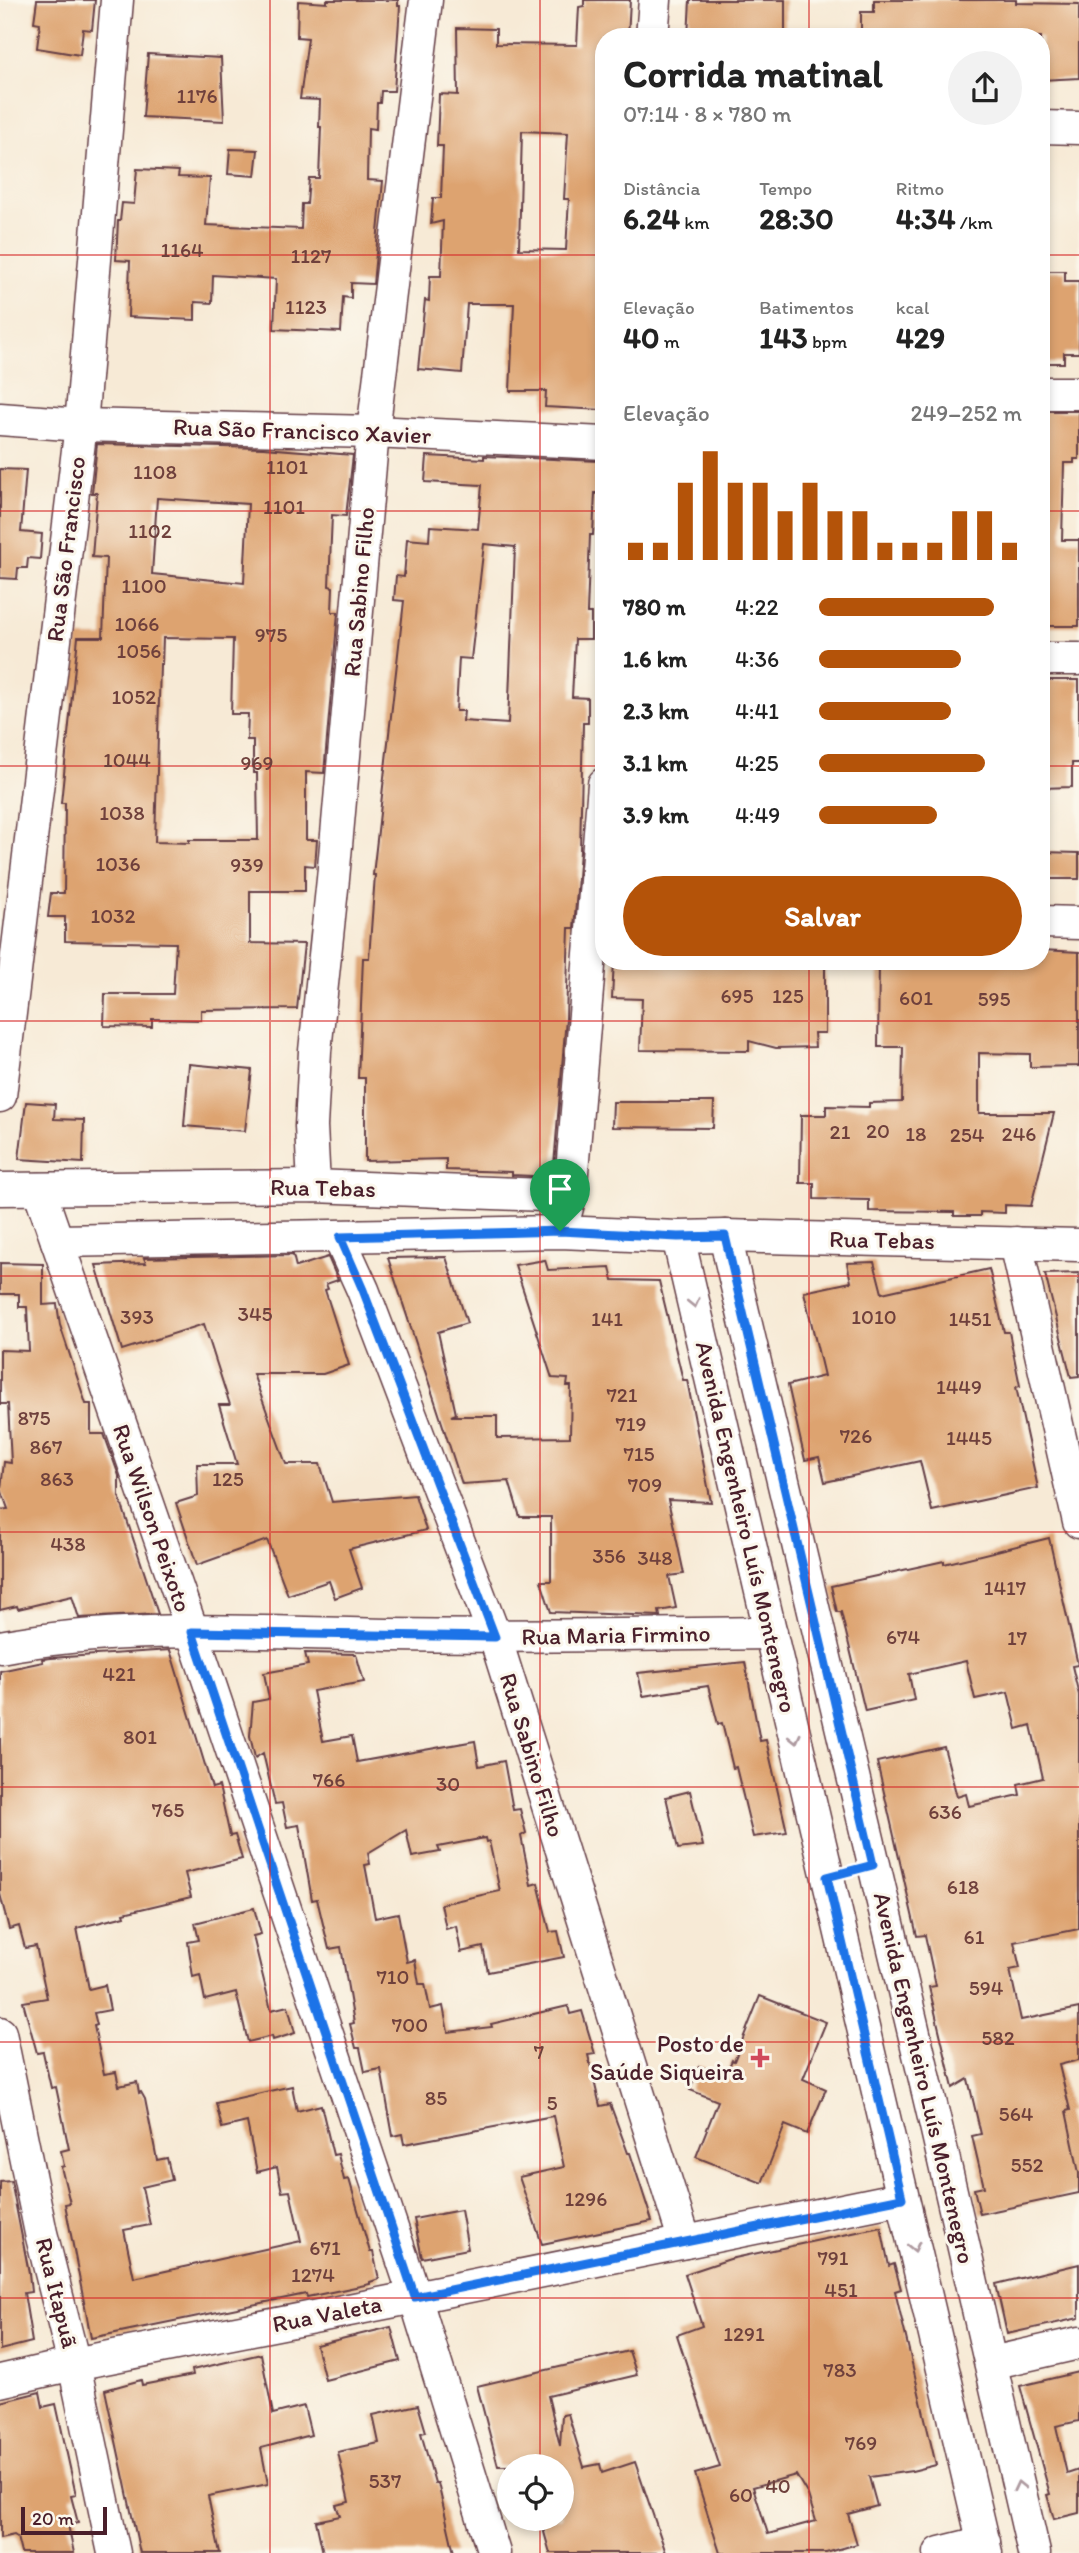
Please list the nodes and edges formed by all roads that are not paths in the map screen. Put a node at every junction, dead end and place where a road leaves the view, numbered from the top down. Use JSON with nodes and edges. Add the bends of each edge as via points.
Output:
{"nodes":[{"id":1,"x":117,"y":0,"type":"edge"},
{"id":2,"x":426,"y":0,"type":"edge"},
{"id":3,"x":655,"y":0,"type":"edge"},
{"id":4,"x":653,"y":28,"type":"edge"},
{"id":5,"x":1050,"y":127,"type":"edge"},
{"id":6,"x":1079,"y":128,"type":"edge"},
{"id":7,"x":1050,"y":393,"type":"edge"},
{"id":8,"x":1079,"y":393,"type":"edge"},
{"id":9,"x":0,"y":419,"type":"edge"},
{"id":10,"x":82,"y":425,"type":"junction"},
{"id":11,"x":373,"y":432,"type":"junction"},
{"id":12,"x":595,"y":443,"type":"edge"},
{"id":13,"x":1050,"y":659,"type":"edge"},
{"id":14,"x":1079,"y":660,"type":"edge"},
{"id":15,"x":1050,"y":922,"type":"edge"},
{"id":16,"x":1079,"y":923,"type":"edge"},
{"id":17,"x":595,"y":942,"type":"edge"},
{"id":18,"x":0,"y":1096,"type":"edge"},
{"id":19,"x":314,"y":1186,"type":"junction"},
{"id":20,"x":0,"y":1189,"type":"edge"},
{"id":21,"x":39,"y":1189,"type":"junction"},
{"id":22,"x":570,"y":1196,"type":"junction"},
{"id":23,"x":560,"y":1231,"type":"junction"},
{"id":24,"x":725,"y":1236,"type":"junction"},
{"id":25,"x":340,"y":1237,"type":"junction"},
{"id":26,"x":678,"y":1237,"type":"junction"},
{"id":27,"x":57,"y":1241,"type":"junction"},
{"id":28,"x":1016,"y":1243,"type":"junction"},
{"id":29,"x":1079,"y":1245,"type":"edge"},
{"id":30,"x":1079,"y":1522,"type":"edge"},
{"id":31,"x":192,"y":1632,"type":"junction"},
{"id":32,"x":771,"y":1633,"type":"junction"},
{"id":33,"x":495,"y":1637,"type":"junction"},
{"id":34,"x":0,"y":1647,"type":"edge"},
{"id":35,"x":873,"y":1865,"type":"junction"},
{"id":36,"x":827,"y":1877,"type":"junction"},
{"id":37,"x":0,"y":2033,"type":"edge"},
{"id":38,"x":902,"y":2198,"type":"junction"},
{"id":39,"x":685,"y":2242,"type":"junction"},
{"id":40,"x":415,"y":2297,"type":"junction"},
{"id":41,"x":1079,"y":2343,"type":"edge"},
{"id":42,"x":74,"y":2364,"type":"junction"},
{"id":43,"x":991,"y":2364,"type":"junction"},
{"id":44,"x":0,"y":2381,"type":"edge"},
{"id":45,"x":985,"y":2547,"type":"edge"},
{"id":46,"x":114,"y":2553,"type":"edge"},
{"id":47,"x":494,"y":2553,"type":"edge"},
{"id":48,"x":940,"y":2553,"type":"edge"},
{"id":49,"x":1034,"y":2553,"type":"edge"}],
"edges":[{"from":1,"to":10,"type":"street","name":"Rua São Francisco"},
{"from":2,"to":11,"type":"street","name":"Rua Sabino Filho"},
{"from":3,"to":4,"type":"street"},
{"from":5,"to":6,"type":"street"},
{"from":7,"to":8,"type":"street"},
{"from":9,"to":10,"type":"street","name":"Rua São Francisco Xavier"},
{"from":10,"to":11,"type":"street","name":"Rua São Francisco Xavier"},
{"from":10,"to":18,"type":"street","name":"Rua São Francisco"},
{"from":11,"to":12,"type":"street","name":"Rua São Francisco Xavier"},
{"from":11,"to":19,"type":"street","name":"Rua Sabino Filho","via":[[315,1051]]},
{"from":13,"to":14,"type":"street"},
{"from":15,"to":16,"type":"street"},
{"from":17,"to":22,"type":"street"},
{"from":19,"to":21,"type":"street","name":"Rua Tebas"},
{"from":19,"to":22,"type":"street","name":"Rua Tebas"},
{"from":20,"to":21,"type":"street","name":"Rua Tebas"},
{"from":21,"to":27,"type":"street"},
{"from":22,"to":23,"type":"street"},
{"from":23,"to":25,"type":"street","name":"Rua Tebas"},
{"from":23,"to":26,"type":"street","name":"Rua Tebas"},
{"from":24,"to":26,"type":"street","name":"Rua Tebas"},
{"from":24,"to":28,"type":"street","name":"Rua Tebas"},
{"from":24,"to":35,"type":"street","name":"Avenida Engenheiro Luís Montenegro"},
{"from":25,"to":27,"type":"street","name":"Rua Tebas"},
{"from":25,"to":33,"type":"street","name":"Rua Sabino Filho"},
{"from":26,"to":32,"type":"street","name":"Avenida Engenheiro Luís Montenegro","one_way":true},
{"from":27,"to":31,"type":"street","name":"Rua Wilson Peixoto"},
{"from":28,"to":29,"type":"street","name":"Rua Tebas"},
{"from":28,"to":30,"type":"street"},
{"from":31,"to":33,"type":"street","name":"Rua Maria Firmino"},
{"from":31,"to":34,"type":"street","name":"Rua Maria Firmino","via":[[100,1633]]},
{"from":31,"to":40,"type":"street","name":"Rua Wilson Peixoto"},
{"from":32,"to":33,"type":"street","name":"Rua Maria Firmino"},
{"from":32,"to":36,"type":"street","name":"Avenida Engenheiro Luís Montenegro","one_way":true},
{"from":33,"to":39,"type":"street","name":"Rua Sabino Filho"},
{"from":35,"to":36,"type":"street"},
{"from":35,"to":43,"type":"street","name":"Avenida Engenheiro Luís Montenegro"},
{"from":36,"to":38,"type":"street","name":"Avenida Engenheiro Luís Montenegro"},
{"from":37,"to":42,"type":"street","name":"Rua Itapuã","via":[[41,2233]]},
{"from":38,"to":39,"type":"street","name":"Rua Valeta"},
{"from":38,"to":45,"type":"street","name":"Avenida Engenheiro Luís Montenegro","one_way":true},
{"from":39,"to":40,"type":"street","name":"Rua Valeta"},
{"from":40,"to":42,"type":"street","name":"Rua Valeta"},
{"from":40,"to":47,"type":"street","name":"Rua Wilson Peixoto"},
{"from":41,"to":43,"type":"street"},
{"from":42,"to":44,"type":"street","name":"Rua Valeta"},
{"from":42,"to":46,"type":"street","name":"Rua Itapuã"},
{"from":49,"to":43,"type":"street","name":"Avenida Engenheiro Luís Montenegro","one_way":true},
{"from":45,"to":48,"type":"street"}]}
